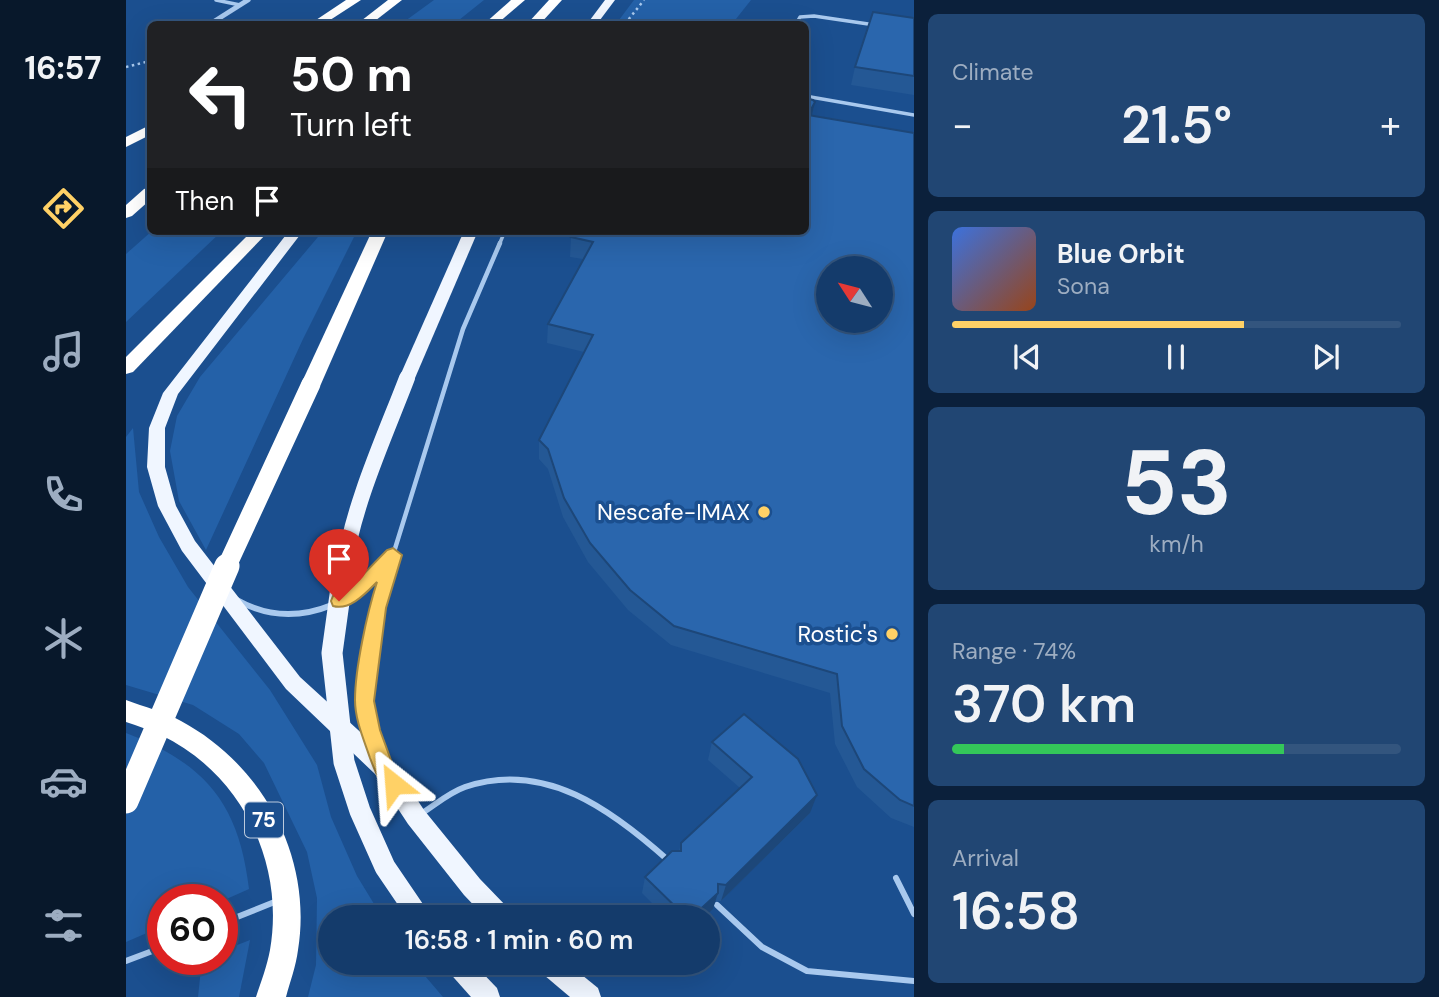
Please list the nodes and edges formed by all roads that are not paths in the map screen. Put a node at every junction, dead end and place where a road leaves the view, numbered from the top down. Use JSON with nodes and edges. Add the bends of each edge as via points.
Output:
{"nodes":[{"id":1,"x":216,"y":0,"type":"edge"},
{"id":2,"x":248,"y":0,"type":"edge"},
{"id":3,"x":355,"y":0,"type":"edge"},
{"id":4,"x":396,"y":0,"type":"edge"},
{"id":5,"x":519,"y":0,"type":"edge"},
{"id":6,"x":556,"y":0,"type":"edge"},
{"id":7,"x":610,"y":0,"type":"edge"},
{"id":8,"x":240,"y":5,"type":"junction"},
{"id":9,"x":215,"y":21,"type":"edge"},
{"id":10,"x":321,"y":21,"type":"edge"},
{"id":11,"x":367,"y":21,"type":"edge"},
{"id":12,"x":494,"y":21,"type":"edge"},
{"id":13,"x":536,"y":21,"type":"edge"},
{"id":14,"x":594,"y":21,"type":"edge"},
{"id":15,"x":798,"y":21,"type":"edge"},
{"id":16,"x":876,"y":25,"type":"edge"},
{"id":17,"x":809,"y":97,"type":"edge"},
{"id":18,"x":914,"y":115,"type":"edge"},
{"id":19,"x":147,"y":131,"type":"edge"},
{"id":20,"x":126,"y":143,"type":"edge"},
{"id":21,"x":147,"y":195,"type":"edge"},
{"id":22,"x":126,"y":213,"type":"edge"},
{"id":23,"x":257,"y":235,"type":"edge"},
{"id":24,"x":293,"y":235,"type":"edge"},
{"id":25,"x":378,"y":235,"type":"edge"},
{"id":26,"x":469,"y":235,"type":"edge"},
{"id":27,"x":503,"y":235,"type":"edge"},
{"id":28,"x":126,"y":368,"type":"edge"},
{"id":29,"x":393,"y":555,"type":"junction"},
{"id":30,"x":220,"y":590,"type":"junction"},
{"id":31,"x":126,"y":711,"type":"edge"},
{"id":32,"x":383,"y":767,"type":"junction"},
{"id":33,"x":126,"y":802,"type":"edge"},
{"id":34,"x":416,"y":817,"type":"junction"},
{"id":35,"x":673,"y":864,"type":"edge"},
{"id":36,"x":896,"y":878,"type":"dead end"},
{"id":37,"x":287,"y":898,"type":"junction"},
{"id":38,"x":411,"y":905,"type":"edge"},
{"id":39,"x":488,"y":905,"type":"edge"},
{"id":40,"x":720,"y":908,"type":"edge"},
{"id":41,"x":914,"y":914,"type":"edge"},
{"id":42,"x":238,"y":917,"type":"edge"},
{"id":43,"x":147,"y":953,"type":"edge"},
{"id":44,"x":126,"y":961,"type":"edge"},
{"id":45,"x":467,"y":975,"type":"edge"},
{"id":46,"x":562,"y":975,"type":"edge"},
{"id":47,"x":914,"y":981,"type":"edge"},
{"id":48,"x":271,"y":997,"type":"edge"},
{"id":49,"x":488,"y":997,"type":"edge"},
{"id":50,"x":589,"y":997,"type":"edge"}],
"edges":[{"from":1,"to":8,"type":"lane"},
{"from":2,"to":8,"type":"street"},
{"from":3,"to":10,"type":"highway"},
{"from":4,"to":11,"type":"highway"},
{"from":5,"to":12,"type":"highway"},
{"from":6,"to":13,"type":"highway"},
{"from":7,"to":14,"type":"main road"},
{"from":8,"to":9,"type":"street"},
{"from":15,"to":16,"type":"lane","via":[[814,16]]},
{"from":17,"to":18,"type":"lane"},
{"from":19,"to":20,"type":"highway"},
{"from":21,"to":22,"type":"highway"},
{"from":23,"to":28,"type":"highway"},
{"from":24,"to":30,"type":"main road","via":[[171,393],[157,428],[156,467],[167,506],[188,546]]},
{"from":25,"to":33,"type":"highway","bridge":true,"via":[[228,564]]},
{"from":26,"to":38,"type":"main road","bridge":true,"via":[[378,452],[347,548],[332,653],[344,762],[385,867]]},
{"from":27,"to":29,"type":"lane","via":[[463,329]]},
{"from":29,"to":30,"type":"lane","via":[[356,593],[323,609],[257,611]]},
{"from":29,"to":32,"type":"lane","via":[[377,608],[364,701]]},
{"from":30,"to":32,"type":"main road","via":[[293,683]]},
{"from":31,"to":37,"type":"highway","number":"75","via":[[152,718],[211,750],[248,790],[277,844]]},
{"from":32,"to":34,"type":"main road"},
{"from":34,"to":35,"type":"lane","via":[[462,788],[496,778],[530,779],[562,786],[596,802],[627,822]]},
{"from":34,"to":39,"type":"main road"},
{"from":36,"to":41,"type":"lane"},
{"from":37,"to":42,"type":"lane"},
{"from":37,"to":48,"type":"highway","number":"75","via":[[289,914]]},
{"from":40,"to":47,"type":"lane","via":[[762,947],[807,971]]},
{"from":43,"to":44,"type":"lane"},
{"from":45,"to":49,"type":"main road"},
{"from":46,"to":50,"type":"main road"}]}
